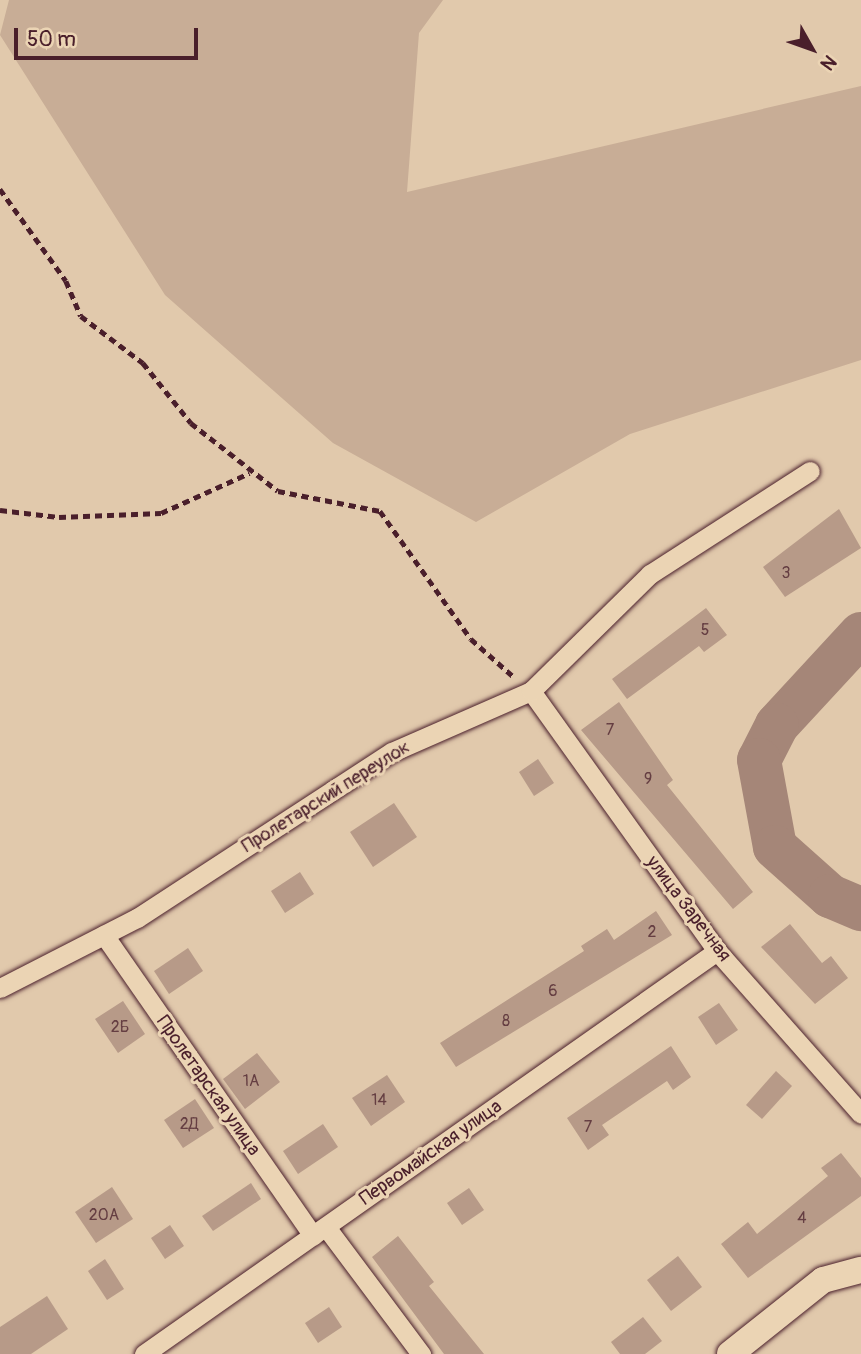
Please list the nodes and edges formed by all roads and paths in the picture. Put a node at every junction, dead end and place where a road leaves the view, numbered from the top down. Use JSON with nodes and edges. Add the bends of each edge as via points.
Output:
{"nodes":[{"id":1,"x":0,"y":189,"type":"edge"},
{"id":2,"x":810,"y":471,"type":"dead end"},
{"id":3,"x":249,"y":473,"type":"junction"},
{"id":4,"x":0,"y":510,"type":"edge"},
{"id":5,"x":531,"y":691,"type":"junction"},
{"id":6,"x":104,"y":934,"type":"junction"},
{"id":7,"x":717,"y":951,"type":"junction"},
{"id":8,"x":0,"y":988,"type":"edge"},
{"id":9,"x":861,"y":1114,"type":"edge"},
{"id":10,"x":320,"y":1231,"type":"junction"},
{"id":11,"x":861,"y":1270,"type":"edge"},
{"id":12,"x":144,"y":1354,"type":"edge"},
{"id":13,"x":421,"y":1354,"type":"edge"},
{"id":14,"x":730,"y":1354,"type":"edge"}],
"edges":[{"from":1,"to":3,"type":"path","via":[[66,281],[81,316],[143,363],[191,423]]},
{"from":2,"to":5,"type":"street","name":"Пролетарский переулок","via":[[650,574]]},
{"from":3,"to":4,"type":"path","via":[[161,513],[59,517]]},
{"from":3,"to":5,"type":"path","via":[[307,502],[356,503],[380,511],[471,639]]},
{"from":5,"to":6,"type":"street","name":"Пролетарский переулок","via":[[392,752]]},
{"from":5,"to":7,"type":"street","name":"улица Заречная"},
{"from":6,"to":8,"type":"street","name":"Пролетарский переулок"},
{"from":6,"to":10,"type":"street","name":"Пролетарская улица"},
{"from":7,"to":9,"type":"street","name":"улица Заречная"},
{"from":7,"to":10,"type":"street","name":"Первомайская улица"},
{"from":10,"to":12,"type":"street","name":"Первомайская улица"},
{"from":10,"to":13,"type":"street","name":"Пролетарская улица"},
{"from":11,"to":14,"type":"main road","via":[[823,1280]]}]}
